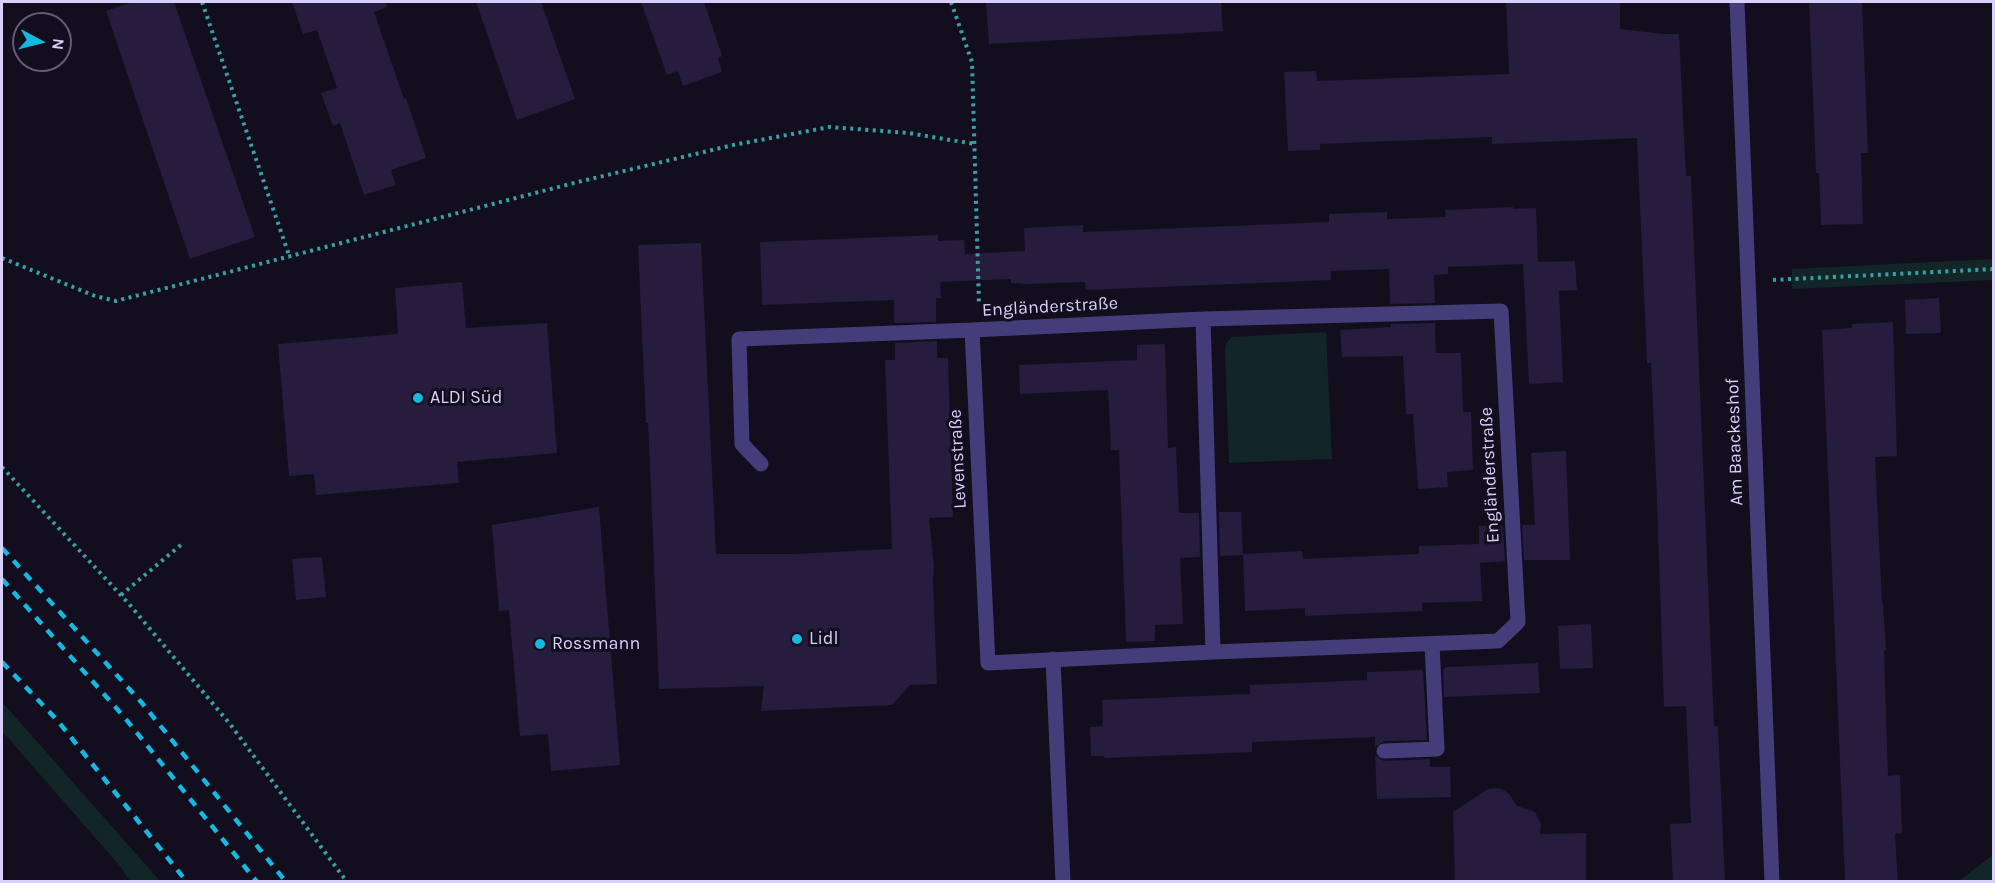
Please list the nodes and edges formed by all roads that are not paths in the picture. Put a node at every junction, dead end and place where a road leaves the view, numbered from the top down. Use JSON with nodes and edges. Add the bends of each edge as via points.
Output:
{"nodes":[{"id":1,"x":1737,"y":2,"type":"edge"},
{"id":2,"x":1203,"y":319,"type":"junction"},
{"id":3,"x":976,"y":330,"type":"junction"},
{"id":4,"x":761,"y":464,"type":"dead end"},
{"id":5,"x":1432,"y":644,"type":"junction"},
{"id":6,"x":1213,"y":652,"type":"junction"},
{"id":7,"x":1053,"y":659,"type":"junction"},
{"id":8,"x":1384,"y":751,"type":"dead end"},
{"id":9,"x":1063,"y":882,"type":"edge"},
{"id":10,"x":1772,"y":882,"type":"edge"}],
"edges":[{"from":1,"to":10,"type":"street","name":"Am Baackeshof"},
{"from":2,"to":3,"type":"street","name":"Engländerstraße"},
{"from":2,"to":5,"type":"street","name":"Engländerstraße","via":[[1501,311],[1518,622],[1498,641]]},
{"from":2,"to":6,"type":"street"},
{"from":3,"to":4,"type":"street","via":[[739,339],[742,444]]},
{"from":3,"to":7,"type":"street","name":"Levenstraße","via":[[988,663]]},
{"from":5,"to":6,"type":"street","name":"Engländerstraße"},
{"from":5,"to":8,"type":"street","via":[[1437,749]]},
{"from":6,"to":7,"type":"street","name":"Engländerstraße"},
{"from":7,"to":9,"type":"street"}]}
